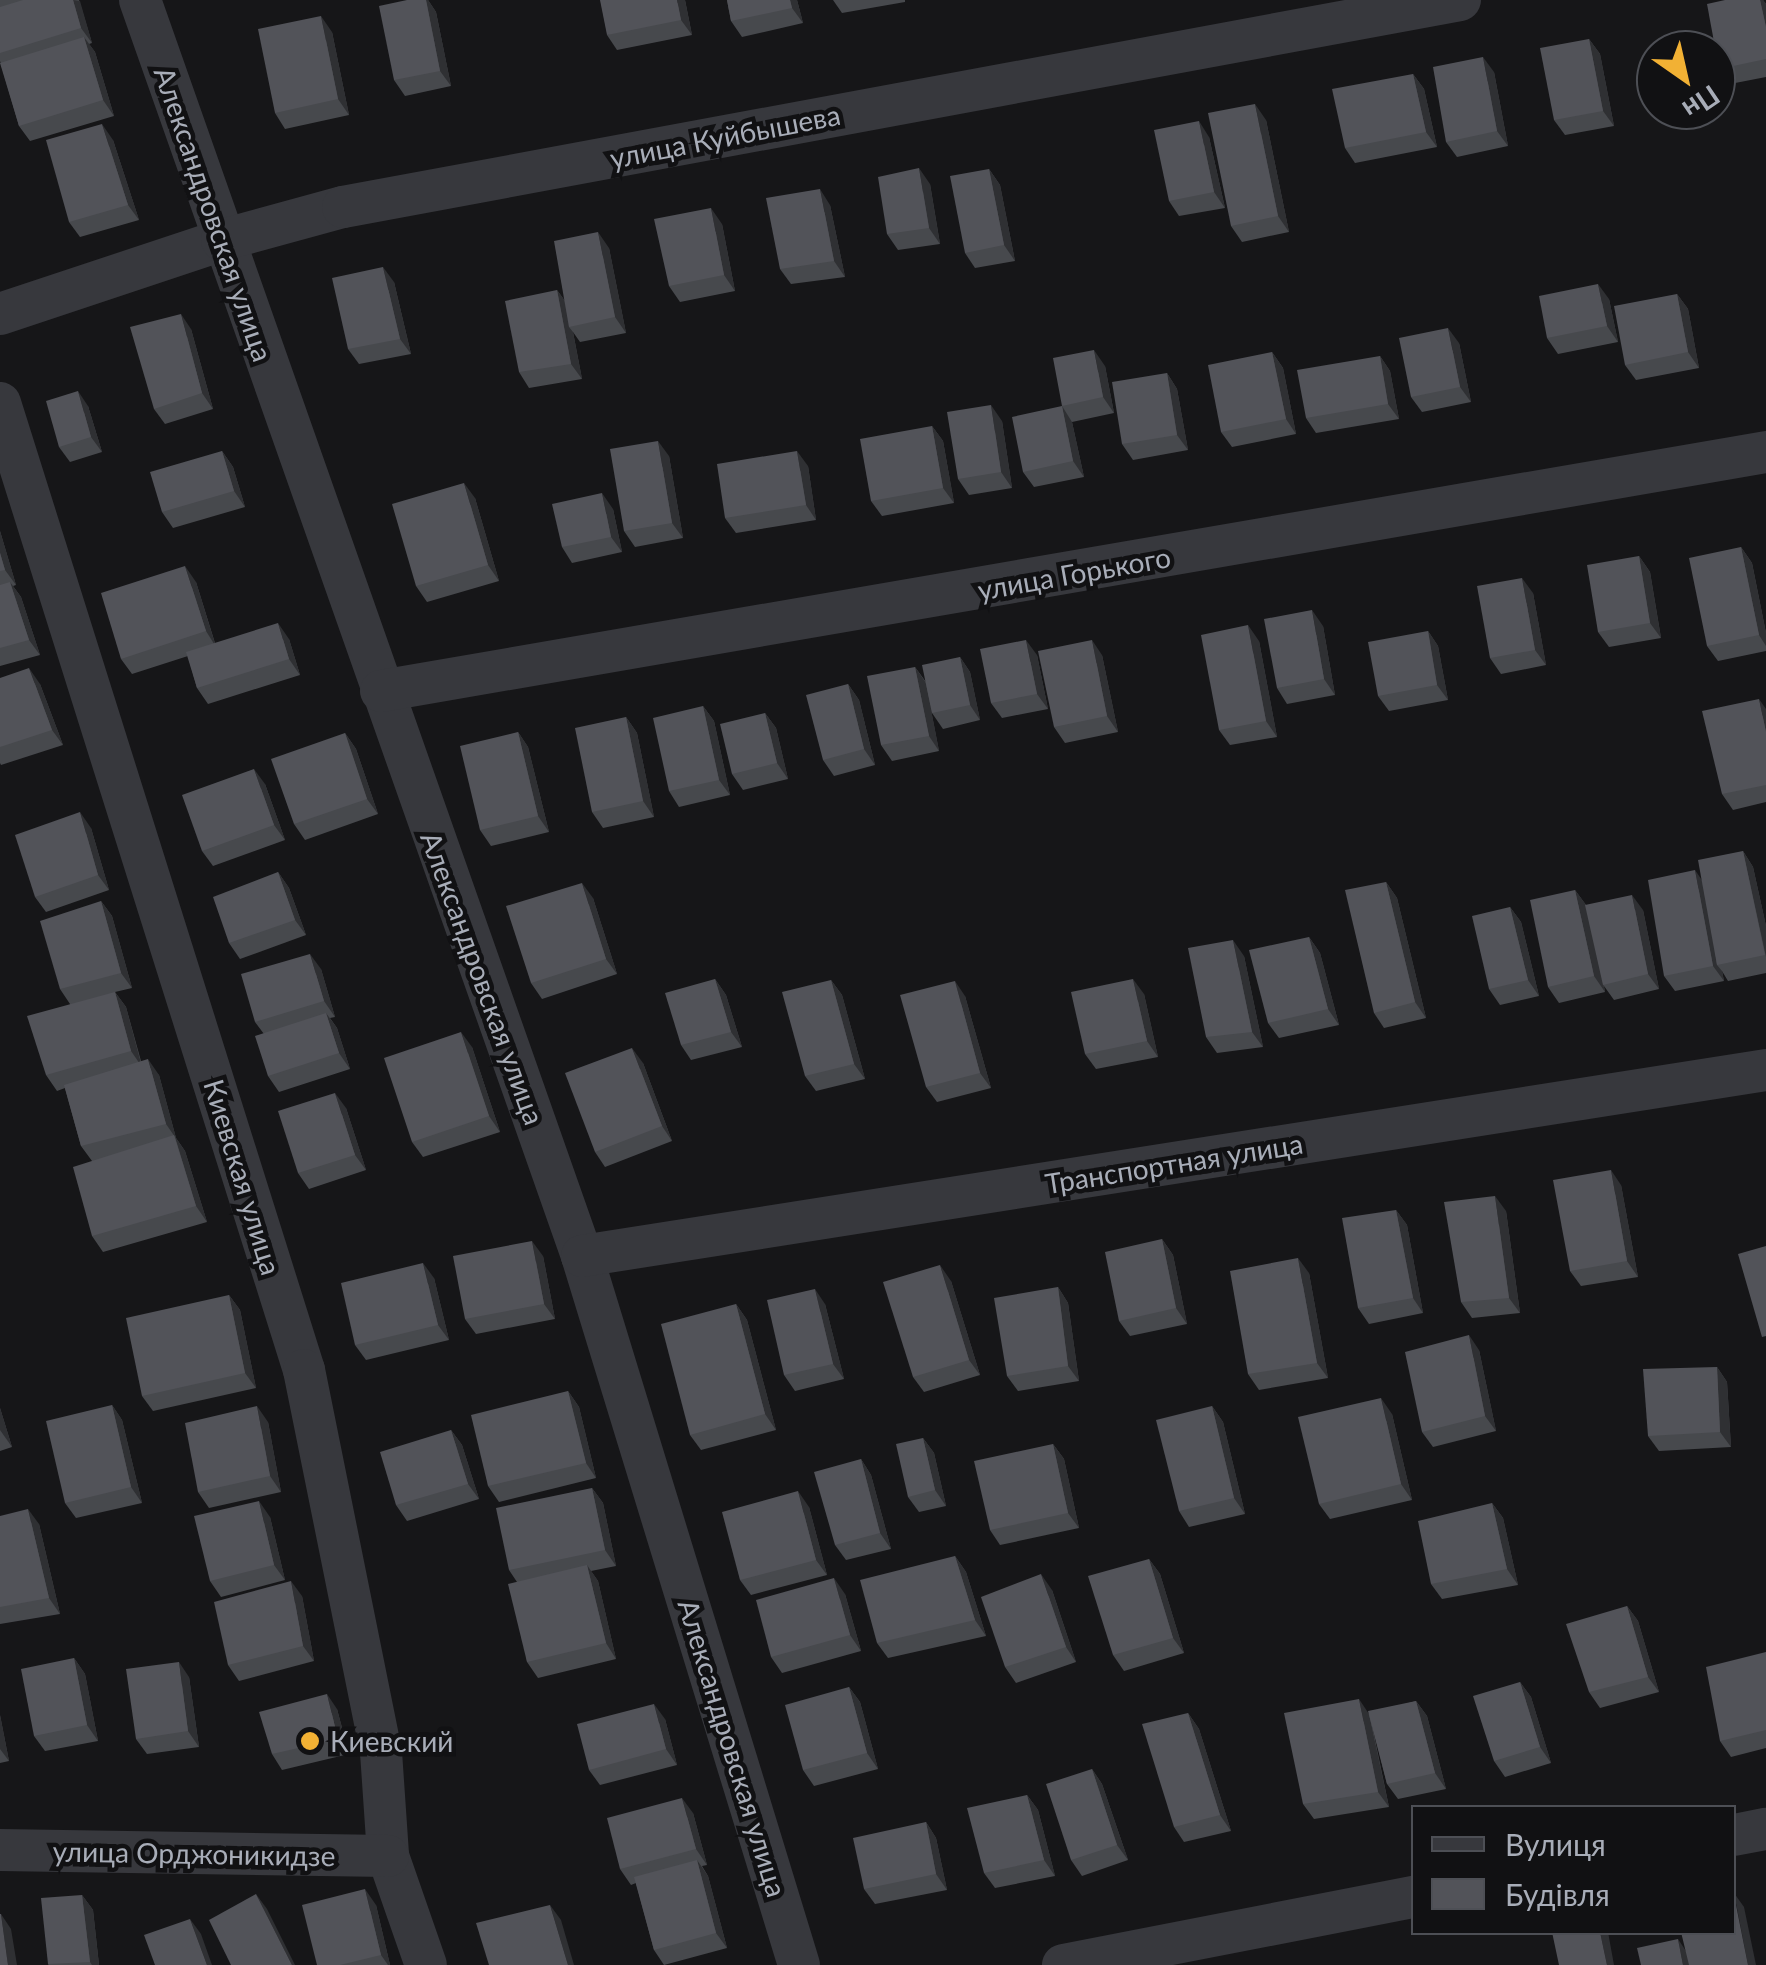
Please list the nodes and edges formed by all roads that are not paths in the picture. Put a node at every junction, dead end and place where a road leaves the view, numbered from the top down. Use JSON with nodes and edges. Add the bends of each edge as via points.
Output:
{"nodes":[{"id":1,"x":140,"y":0,"type":"edge"},
{"id":2,"x":1460,"y":0,"type":"edge"},
{"id":3,"x":222,"y":240,"type":"junction"},
{"id":4,"x":0,"y":314,"type":"edge"},
{"id":5,"x":0,"y":403,"type":"edge"},
{"id":6,"x":1766,"y":452,"type":"edge"},
{"id":7,"x":381,"y":691,"type":"junction"},
{"id":8,"x":1766,"y":1070,"type":"edge"},
{"id":9,"x":582,"y":1256,"type":"junction"},
{"id":10,"x":1766,"y":1829,"type":"edge"},
{"id":11,"x":1736,"y":1835,"type":"edge"},
{"id":12,"x":0,"y":1850,"type":"edge"},
{"id":13,"x":388,"y":1856,"type":"junction"},
{"id":14,"x":1411,"y":1898,"type":"edge"},
{"id":15,"x":426,"y":1965,"type":"edge"},
{"id":16,"x":799,"y":1965,"type":"edge"},
{"id":17,"x":1063,"y":1965,"type":"edge"}],
"edges":[{"from":1,"to":3,"type":"street","name":"Александровская улица"},
{"from":2,"to":3,"type":"street","name":"улица Куйбышева","via":[[342,207]]},
{"from":3,"to":4,"type":"street","name":"улица Куйбышева"},
{"from":3,"to":7,"type":"street","name":"Александровская улица"},
{"from":5,"to":13,"type":"street","name":"Киевская улица","via":[[304,1370],[381,1752]]},
{"from":6,"to":7,"type":"street","name":"улица Горького"},
{"from":7,"to":9,"type":"street","name":"Александровская улица"},
{"from":8,"to":9,"type":"street","name":"Транспортная улица"},
{"from":9,"to":16,"type":"street","name":"Александровская улица"},
{"from":10,"to":11,"type":"street"},
{"from":12,"to":13,"type":"street","name":"улица Орджоникидзе"},
{"from":13,"to":15,"type":"street","name":"Киевская улица"},
{"from":14,"to":17,"type":"street"}]}
